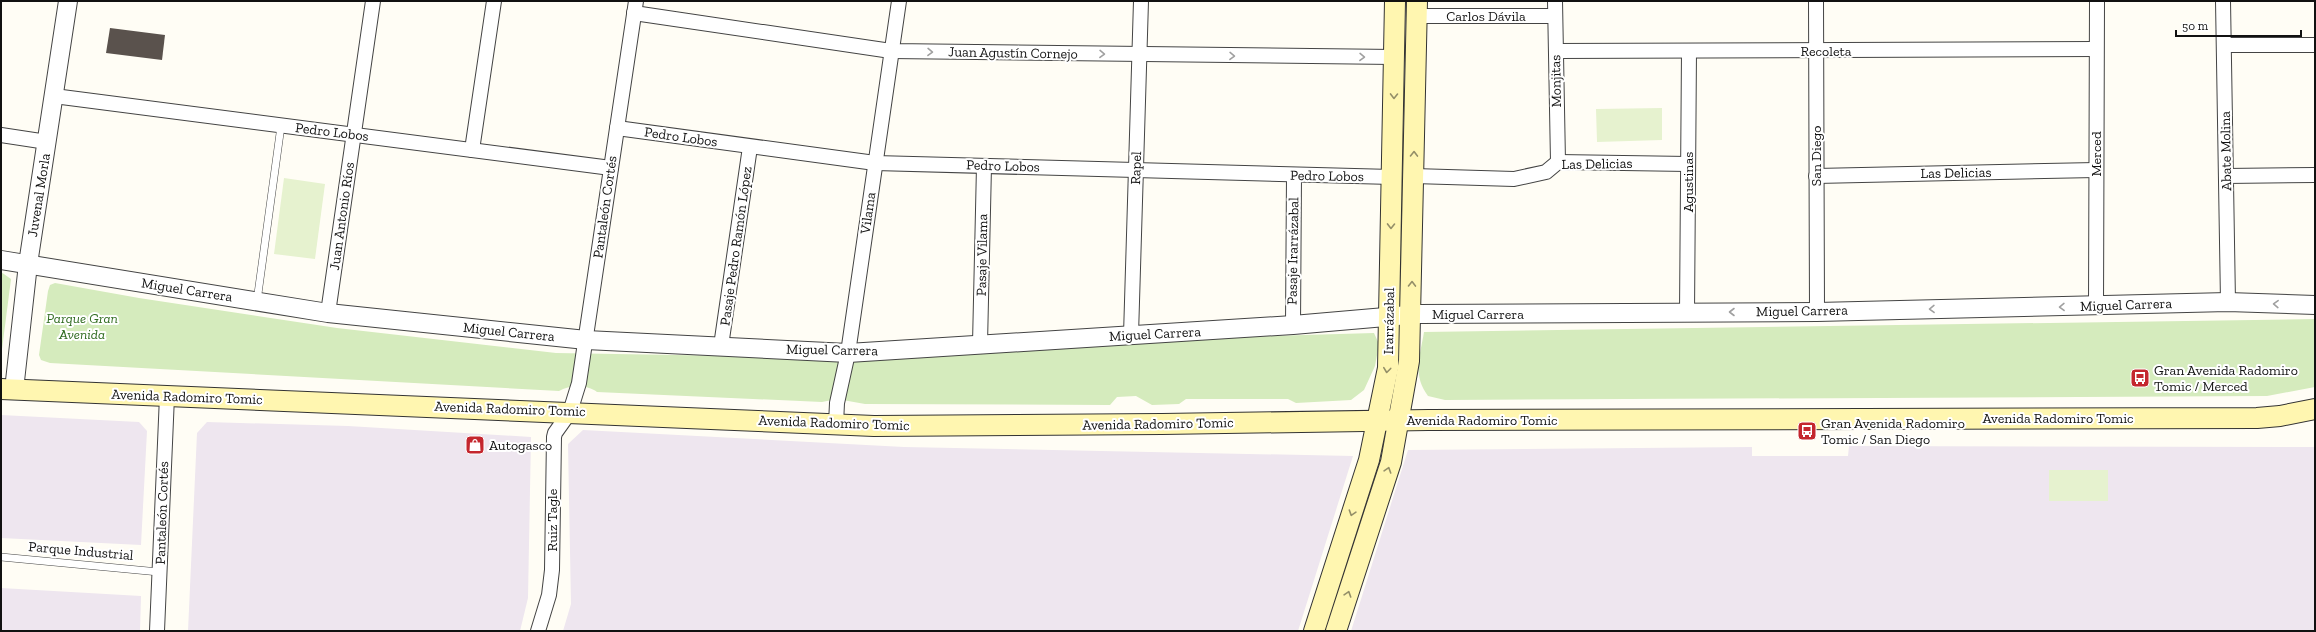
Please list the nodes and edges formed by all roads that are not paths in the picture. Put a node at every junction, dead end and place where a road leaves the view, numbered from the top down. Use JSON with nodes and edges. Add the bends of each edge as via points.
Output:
{"nodes":[{"id":1,"x":68,"y":1,"type":"edge"},
{"id":2,"x":373,"y":1,"type":"edge"},
{"id":3,"x":494,"y":1,"type":"edge"},
{"id":4,"x":899,"y":1,"type":"edge"},
{"id":5,"x":1141,"y":1,"type":"edge"},
{"id":6,"x":1395,"y":1,"type":"edge"},
{"id":7,"x":1555,"y":1,"type":"edge"},
{"id":8,"x":1816,"y":1,"type":"edge"},
{"id":9,"x":2097,"y":1,"type":"edge"},
{"id":10,"x":2223,"y":1,"type":"edge"},
{"id":11,"x":635,"y":7,"type":"edge"},
{"id":12,"x":1417,"y":8,"type":"edge"},
{"id":13,"x":1555,"y":16,"type":"junction"},
{"id":14,"x":2315,"y":45,"type":"edge"},
{"id":15,"x":2224,"y":46,"type":"junction"},
{"id":16,"x":2096,"y":49,"type":"junction"},
{"id":17,"x":1556,"y":50,"type":"junction"},
{"id":18,"x":1689,"y":51,"type":"junction"},
{"id":19,"x":892,"y":52,"type":"junction"},
{"id":20,"x":1816,"y":52,"type":"junction"},
{"id":21,"x":1139,"y":54,"type":"junction"},
{"id":22,"x":1394,"y":57,"type":"junction"},
{"id":23,"x":54,"y":96,"type":"junction"},
{"id":24,"x":281,"y":126,"type":"junction"},
{"id":25,"x":617,"y":128,"type":"junction"},
{"id":26,"x":1,"y":135,"type":"edge"},
{"id":27,"x":354,"y":135,"type":"junction"},
{"id":28,"x":47,"y":142,"type":"junction"},
{"id":29,"x":750,"y":147,"type":"junction"},
{"id":30,"x":472,"y":150,"type":"junction"},
{"id":31,"x":1558,"y":162,"type":"junction"},
{"id":32,"x":875,"y":163,"type":"junction"},
{"id":33,"x":1688,"y":164,"type":"junction"},
{"id":34,"x":984,"y":166,"type":"junction"},
{"id":35,"x":611,"y":168,"type":"junction"},
{"id":36,"x":2096,"y":170,"type":"junction"},
{"id":37,"x":1136,"y":171,"type":"junction"},
{"id":38,"x":2315,"y":175,"type":"edge"},
{"id":39,"x":1294,"y":176,"type":"junction"},
{"id":40,"x":1414,"y":176,"type":"junction"},
{"id":41,"x":1816,"y":176,"type":"junction"},
{"id":42,"x":2226,"y":176,"type":"junction"},
{"id":43,"x":1392,"y":177,"type":"junction"},
{"id":44,"x":1,"y":260,"type":"edge"},
{"id":45,"x":28,"y":264,"type":"junction"},
{"id":46,"x":257,"y":302,"type":"junction"},
{"id":47,"x":2228,"y":302,"type":"junction"},
{"id":48,"x":2315,"y":305,"type":"edge"},
{"id":49,"x":2096,"y":306,"type":"junction"},
{"id":50,"x":1688,"y":312,"type":"junction"},
{"id":51,"x":1817,"y":312,"type":"junction"},
{"id":52,"x":328,"y":313,"type":"junction"},
{"id":53,"x":1412,"y":315,"type":"junction"},
{"id":54,"x":1389,"y":317,"type":"junction"},
{"id":55,"x":1293,"y":325,"type":"junction"},
{"id":56,"x":1131,"y":335,"type":"junction"},
{"id":57,"x":586,"y":340,"type":"junction"},
{"id":58,"x":980,"y":344,"type":"junction"},
{"id":59,"x":721,"y":346,"type":"junction"},
{"id":60,"x":848,"y":353,"type":"junction"},
{"id":61,"x":7,"y":389,"type":"edge"},
{"id":62,"x":167,"y":396,"type":"junction"},
{"id":63,"x":2315,"y":409,"type":"edge"},
{"id":64,"x":570,"y":412,"type":"junction"},
{"id":65,"x":1378,"y":421,"type":"junction"},
{"id":66,"x":1400,"y":421,"type":"junction"},
{"id":67,"x":836,"y":424,"type":"junction"},
{"id":68,"x":1,"y":557,"type":"edge"},
{"id":69,"x":159,"y":572,"type":"junction"},
{"id":70,"x":157,"y":631,"type":"edge"},
{"id":71,"x":538,"y":631,"type":"edge"},
{"id":72,"x":1314,"y":631,"type":"edge"},
{"id":73,"x":1336,"y":631,"type":"edge"}],
"edges":[{"from":1,"to":23,"type":"street","name":"Juvenal Morla"},
{"from":2,"to":27,"type":"street","name":"Juan Antonio Ríos"},
{"from":3,"to":30,"type":"street"},
{"from":4,"to":19,"type":"street","name":"Vilama"},
{"from":5,"to":21,"type":"street","name":"Rapel"},
{"from":6,"to":22,"type":"main road","name":"Irarrázabal"},
{"from":7,"to":13,"type":"street","name":"Monjitas"},
{"from":8,"to":20,"type":"street","name":"San Diego"},
{"from":9,"to":16,"type":"street","name":"Merced"},
{"from":10,"to":15,"type":"street","name":"Abate Molina"},
{"from":11,"to":19,"type":"street","name":"Juan Agustín Cornejo"},
{"from":11,"to":25,"type":"street","name":"Pantaleón Cortés"},
{"from":12,"to":13,"type":"street","name":"Carlos Dávila"},
{"from":40,"to":12,"type":"main road","name":"Irarrázabal","one_way":true},
{"from":13,"to":17,"type":"street","name":"Monjitas"},
{"from":14,"to":15,"type":"street"},
{"from":15,"to":42,"type":"street","name":"Abate Molina"},
{"from":16,"to":20,"type":"street","name":"Recoleta"},
{"from":16,"to":36,"type":"street","name":"Merced"},
{"from":17,"to":18,"type":"street","name":"Recoleta"},
{"from":17,"to":31,"type":"street","name":"Monjitas"},
{"from":18,"to":20,"type":"street","name":"Recoleta"},
{"from":18,"to":33,"type":"street","name":"Agustinas"},
{"from":19,"to":21,"type":"street","name":"Juan Agustín Cornejo","one_way":true},
{"from":19,"to":32,"type":"street","name":"Vilama"},
{"from":20,"to":41,"type":"street","name":"San Diego"},
{"from":21,"to":22,"type":"street","name":"Juan Agustín Cornejo","one_way":true},
{"from":21,"to":37,"type":"street","name":"Rapel"},
{"from":22,"to":43,"type":"main road","name":"Irarrázabal","one_way":true},
{"from":23,"to":24,"type":"street","name":"Pedro Lobos"},
{"from":23,"to":28,"type":"street","name":"Juvenal Morla"},
{"from":24,"to":27,"type":"street","name":"Pedro Lobos"},
{"from":24,"to":46,"type":"lane"},
{"from":25,"to":29,"type":"street","name":"Pedro Lobos"},
{"from":25,"to":35,"type":"street","name":"Pantaleón Cortés"},
{"from":26,"to":28,"type":"street"},
{"from":27,"to":30,"type":"street","name":"Pedro Lobos"},
{"from":27,"to":52,"type":"street","name":"Juan Antonio Ríos"},
{"from":28,"to":45,"type":"street","name":"Juvenal Morla"},
{"from":29,"to":32,"type":"street","name":"Pedro Lobos"},
{"from":29,"to":59,"type":"street","name":"Pasaje Pedro Ramón López"},
{"from":30,"to":35,"type":"street","name":"Pedro Lobos"},
{"from":31,"to":33,"type":"street","name":"Las Delicias"},
{"from":31,"to":40,"type":"street","name":"Las Delicias","via":[[1546,172],[1514,179]]},
{"from":32,"to":34,"type":"street","name":"Pedro Lobos"},
{"from":32,"to":60,"type":"street","name":"Vilama"},
{"from":33,"to":50,"type":"street","name":"Agustinas"},
{"from":34,"to":37,"type":"street","name":"Pedro Lobos"},
{"from":34,"to":58,"type":"street","name":"Pasaje Vilama"},
{"from":35,"to":57,"type":"street","name":"Pantaleón Cortés"},
{"from":36,"to":41,"type":"street","name":"Las Delicias"},
{"from":36,"to":49,"type":"street","name":"Merced"},
{"from":37,"to":39,"type":"street","name":"Pedro Lobos"},
{"from":37,"to":56,"type":"street","name":"Rapel"},
{"from":38,"to":42,"type":"street"},
{"from":39,"to":43,"type":"street","name":"Pedro Lobos"},
{"from":39,"to":55,"type":"street","name":"Pasaje Irarrázabal"},
{"from":53,"to":40,"type":"main road","name":"Irarrázabal","one_way":true},
{"from":41,"to":51,"type":"street","name":"San Diego"},
{"from":42,"to":47,"type":"street","name":"Abate Molina"},
{"from":43,"to":54,"type":"main road","name":"Irarrázabal","one_way":true},
{"from":44,"to":45,"type":"street","name":"Miguel Carrera"},
{"from":45,"to":46,"type":"street","name":"Miguel Carrera"},
{"from":45,"to":61,"type":"street","name":"Juvenal Morla"},
{"from":46,"to":52,"type":"street","name":"Miguel Carrera"},
{"from":48,"to":47,"type":"street","name":"Miguel Carrera","one_way":true},
{"from":47,"to":49,"type":"street","name":"Miguel Carrera"},
{"from":49,"to":51,"type":"street","name":"Miguel Carrera","one_way":true},
{"from":51,"to":50,"type":"street","name":"Miguel Carrera","one_way":true},
{"from":50,"to":53,"type":"street","name":"Miguel Carrera"},
{"from":52,"to":57,"type":"street","name":"Miguel Carrera"},
{"from":53,"to":54,"type":"street","name":"Miguel Carrera"},
{"from":53,"to":66,"type":"main road","name":"Irarrázabal","via":[[1410,361]]},
{"from":54,"to":55,"type":"street","name":"Miguel Carrera"},
{"from":54,"to":65,"type":"main road","name":"Irarrázabal","one_way":true,"via":[[1388,368]]},
{"from":55,"to":56,"type":"street","name":"Miguel Carrera"},
{"from":56,"to":58,"type":"street","name":"Miguel Carrera"},
{"from":57,"to":59,"type":"street","name":"Miguel Carrera"},
{"from":57,"to":64,"type":"street","name":"Pantaleón Cortés","via":[[579,383]]},
{"from":58,"to":60,"type":"street","name":"Miguel Carrera"},
{"from":59,"to":60,"type":"street","name":"Miguel Carrera"},
{"from":60,"to":67,"type":"street","name":"Vilama","via":[[837,403]]},
{"from":61,"to":62,"type":"main road","name":"Avenida Radomiro Tomic"},
{"from":62,"to":64,"type":"main road","name":"Avenida Radomiro Tomic"},
{"from":62,"to":69,"type":"street","name":"Pantaleón Cortés"},
{"from":63,"to":66,"type":"main road","name":"Avenida Radomiro Tomic","via":[[2258,418]]},
{"from":64,"to":67,"type":"main road","name":"Avenida Radomiro Tomic"},
{"from":64,"to":71,"type":"street","name":"Ruiz Tagle","via":[[555,433],[552,448],[552,570],[549,595]]},
{"from":65,"to":66,"type":"main road","name":"Avenida Radomiro Tomic"},
{"from":65,"to":67,"type":"main road","name":"Avenida Radomiro Tomic","via":[[914,426]]},
{"from":65,"to":72,"type":"main road","name":"Irarrázabal","one_way":true,"via":[[1369,460]]},
{"from":73,"to":66,"type":"main road","name":"Irarrázabal","one_way":true,"via":[[1391,462]]},
{"from":68,"to":69,"type":"lane","name":"Parque Industrial"},
{"from":69,"to":70,"type":"street","name":"Pantaleón Cortés"}]}
